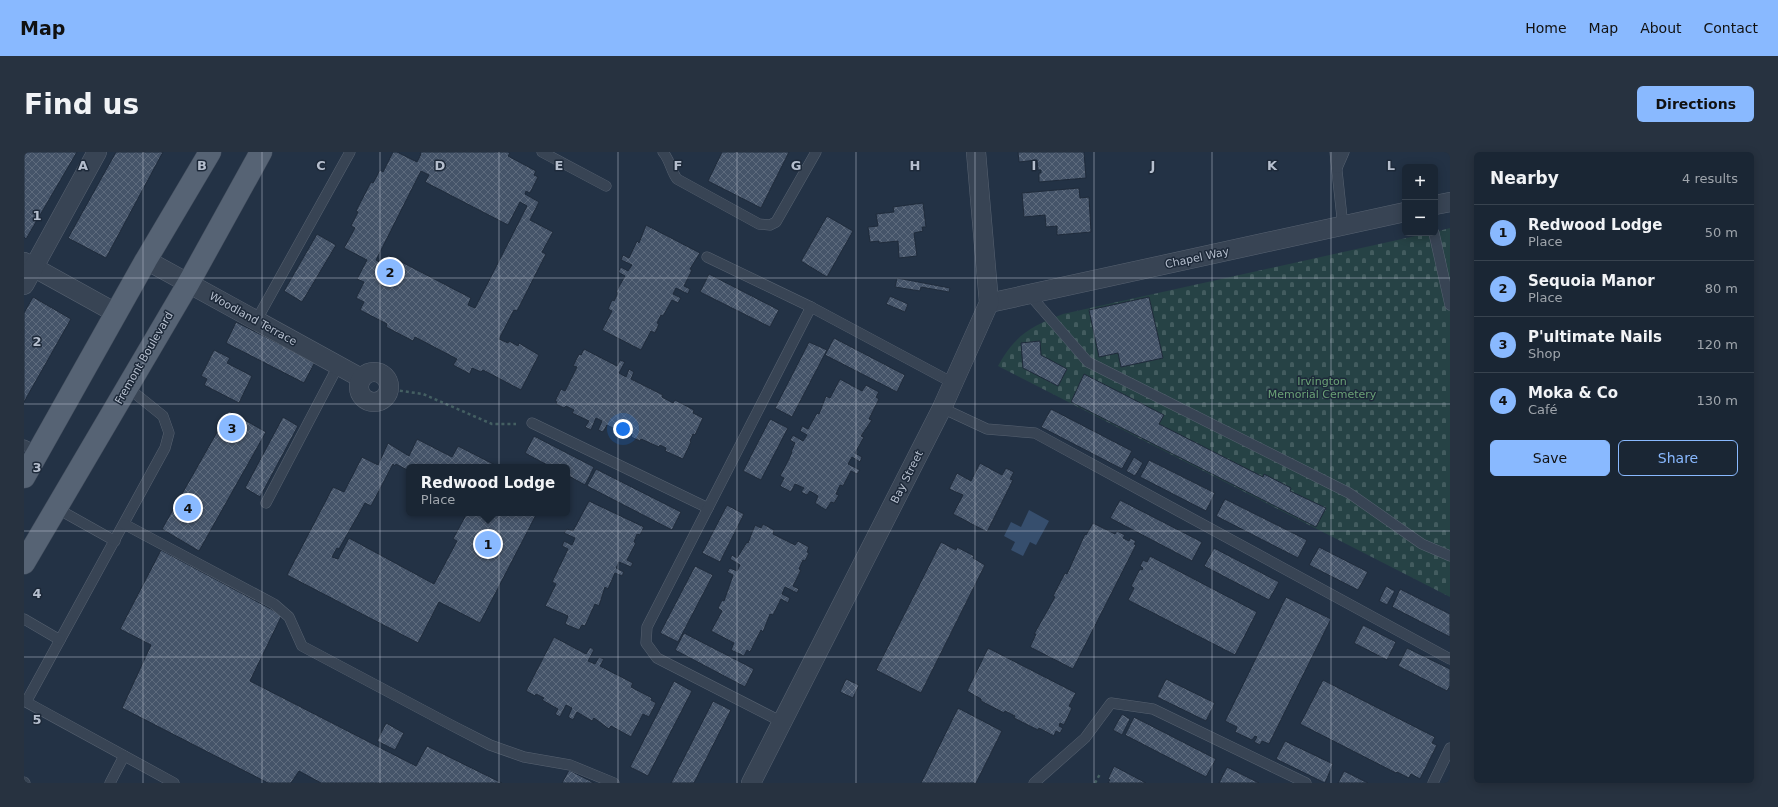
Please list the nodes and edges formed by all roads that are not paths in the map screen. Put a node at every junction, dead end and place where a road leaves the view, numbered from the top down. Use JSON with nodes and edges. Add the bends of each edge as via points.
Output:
{"nodes":[{"id":1,"x":97,"y":152,"type":"edge"},
{"id":2,"x":210,"y":152,"type":"edge"},
{"id":3,"x":261,"y":152,"type":"edge"},
{"id":4,"x":350,"y":152,"type":"edge"},
{"id":5,"x":542,"y":152,"type":"edge"},
{"id":6,"x":663,"y":152,"type":"edge"},
{"id":7,"x":816,"y":152,"type":"edge"},
{"id":8,"x":976,"y":152,"type":"edge"},
{"id":9,"x":1334,"y":152,"type":"edge"},
{"id":10,"x":1344,"y":152,"type":"edge"},
{"id":11,"x":1337,"y":170,"type":"junction"},
{"id":12,"x":606,"y":186,"type":"dead end"},
{"id":13,"x":1450,"y":202,"type":"edge"},
{"id":14,"x":1438,"y":204,"type":"edge"},
{"id":15,"x":1402,"y":213,"type":"edge"},
{"id":16,"x":1343,"y":227,"type":"junction"},
{"id":17,"x":1435,"y":236,"type":"edge"},
{"id":18,"x":707,"y":257,"type":"dead end"},
{"id":19,"x":146,"y":260,"type":"junction"},
{"id":20,"x":29,"y":265,"type":"edge"},
{"id":21,"x":188,"y":284,"type":"junction"},
{"id":22,"x":24,"y":285,"type":"edge"},
{"id":23,"x":1029,"y":294,"type":"junction"},
{"id":24,"x":989,"y":303,"type":"junction"},
{"id":25,"x":1450,"y":305,"type":"edge"},
{"id":26,"x":811,"y":307,"type":"junction"},
{"id":27,"x":116,"y":313,"type":"junction"},
{"id":28,"x":256,"y":321,"type":"junction"},
{"id":29,"x":338,"y":366,"type":"junction"},
{"id":30,"x":953,"y":384,"type":"junction"},
{"id":31,"x":127,"y":387,"type":"junction"},
{"id":32,"x":388,"y":389,"type":"road end"},
{"id":33,"x":942,"y":408,"type":"junction"},
{"id":34,"x":532,"y":423,"type":"road end"},
{"id":35,"x":31,"y":449,"type":"edge"},
{"id":36,"x":24,"y":477,"type":"edge"},
{"id":37,"x":266,"y":503,"type":"dead end"},
{"id":38,"x":56,"y":508,"type":"junction"},
{"id":39,"x":708,"y":508,"type":"junction"},
{"id":40,"x":124,"y":524,"type":"junction"},
{"id":41,"x":115,"y":541,"type":"junction"},
{"id":42,"x":1450,"y":556,"type":"edge"},
{"id":43,"x":24,"y":563,"type":"edge"},
{"id":44,"x":24,"y":619,"type":"edge"},
{"id":45,"x":60,"y":640,"type":"junction"},
{"id":46,"x":1450,"y":659,"type":"edge"},
{"id":47,"x":782,"y":722,"type":"junction"},
{"id":48,"x":1450,"y":748,"type":"edge"},
{"id":49,"x":124,"y":756,"type":"junction"},
{"id":50,"x":110,"y":783,"type":"edge"},
{"id":51,"x":174,"y":783,"type":"edge"},
{"id":52,"x":614,"y":783,"type":"edge"},
{"id":53,"x":751,"y":783,"type":"edge"},
{"id":54,"x":1034,"y":783,"type":"edge"},
{"id":55,"x":1306,"y":783,"type":"edge"},
{"id":56,"x":1433,"y":783,"type":"edge"}],
"edges":[{"from":1,"to":20,"type":"street"},
{"from":2,"to":19,"type":"main road"},
{"from":3,"to":21,"type":"main road","name":"Fremont Boulevard"},
{"from":4,"to":28,"type":"lane"},
{"from":5,"to":12,"type":"lane"},
{"from":6,"to":7,"type":"lane","via":[[677,179],[760,224],[770,225],[776,222]]},
{"from":8,"to":24,"type":"street","name":"Bay Street"},
{"from":9,"to":11,"type":"lane"},
{"from":10,"to":11,"type":"lane"},
{"from":11,"to":16,"type":"lane"},
{"from":13,"to":14,"type":"street"},
{"from":15,"to":16,"type":"street","name":"Chapel Way"},
{"from":16,"to":23,"type":"street","name":"Chapel Way"},
{"from":17,"to":25,"type":"lane"},
{"from":18,"to":26,"type":"lane"},
{"from":19,"to":21,"type":"street","name":"Woodland Terrace"},
{"from":19,"to":27,"type":"main road"},
{"from":20,"to":22,"type":"street"},
{"from":20,"to":27,"type":"street"},
{"from":21,"to":28,"type":"street","name":"Woodland Terrace"},
{"from":21,"to":31,"type":"main road","name":"Fremont Boulevard"},
{"from":23,"to":24,"type":"street","name":"Chapel Way"},
{"from":23,"to":42,"type":"lane","via":[[1088,362],[1349,493],[1422,544]]},
{"from":24,"to":30,"type":"street","name":"Bay Street"},
{"from":26,"to":30,"type":"lane"},
{"from":26,"to":39,"type":"lane"},
{"from":27,"to":35,"type":"main road"},
{"from":28,"to":29,"type":"street","name":"Woodland Terrace"},
{"from":29,"to":32,"type":"street","name":"Woodland Terrace","via":[[361,378],[361,395],[371,401],[382,399]]},
{"from":29,"to":37,"type":"lane"},
{"from":30,"to":33,"type":"street","name":"Bay Street"},
{"from":31,"to":38,"type":"main road","name":"Fremont Boulevard"},
{"from":31,"to":40,"type":"lane","via":[[164,416],[169,433],[165,448]]},
{"from":33,"to":46,"type":"lane","via":[[987,429],[1035,433]]},
{"from":33,"to":47,"type":"street","name":"Bay Street"},
{"from":34,"to":39,"type":"lane"},
{"from":35,"to":36,"type":"main road"},
{"from":38,"to":41,"type":"lane"},
{"from":38,"to":43,"type":"main road","name":"Fremont Boulevard"},
{"from":39,"to":47,"type":"lane","via":[[647,627],[646,643],[657,658]]},
{"from":40,"to":41,"type":"lane"},
{"from":40,"to":52,"type":"lane","via":[[274,604],[289,617],[302,646],[451,725],[490,745],[524,757],[570,765]]},
{"from":41,"to":45,"type":"lane"},
{"from":44,"to":45,"type":"lane"},
{"from":45,"to":49,"type":"lane","via":[[26,702]]},
{"from":47,"to":53,"type":"street","name":"Bay Street"},
{"from":48,"to":56,"type":"lane"},
{"from":49,"to":50,"type":"lane"},
{"from":49,"to":51,"type":"lane"},
{"from":54,"to":55,"type":"lane","via":[[1084,738],[1111,703],[1153,709]]}]}
